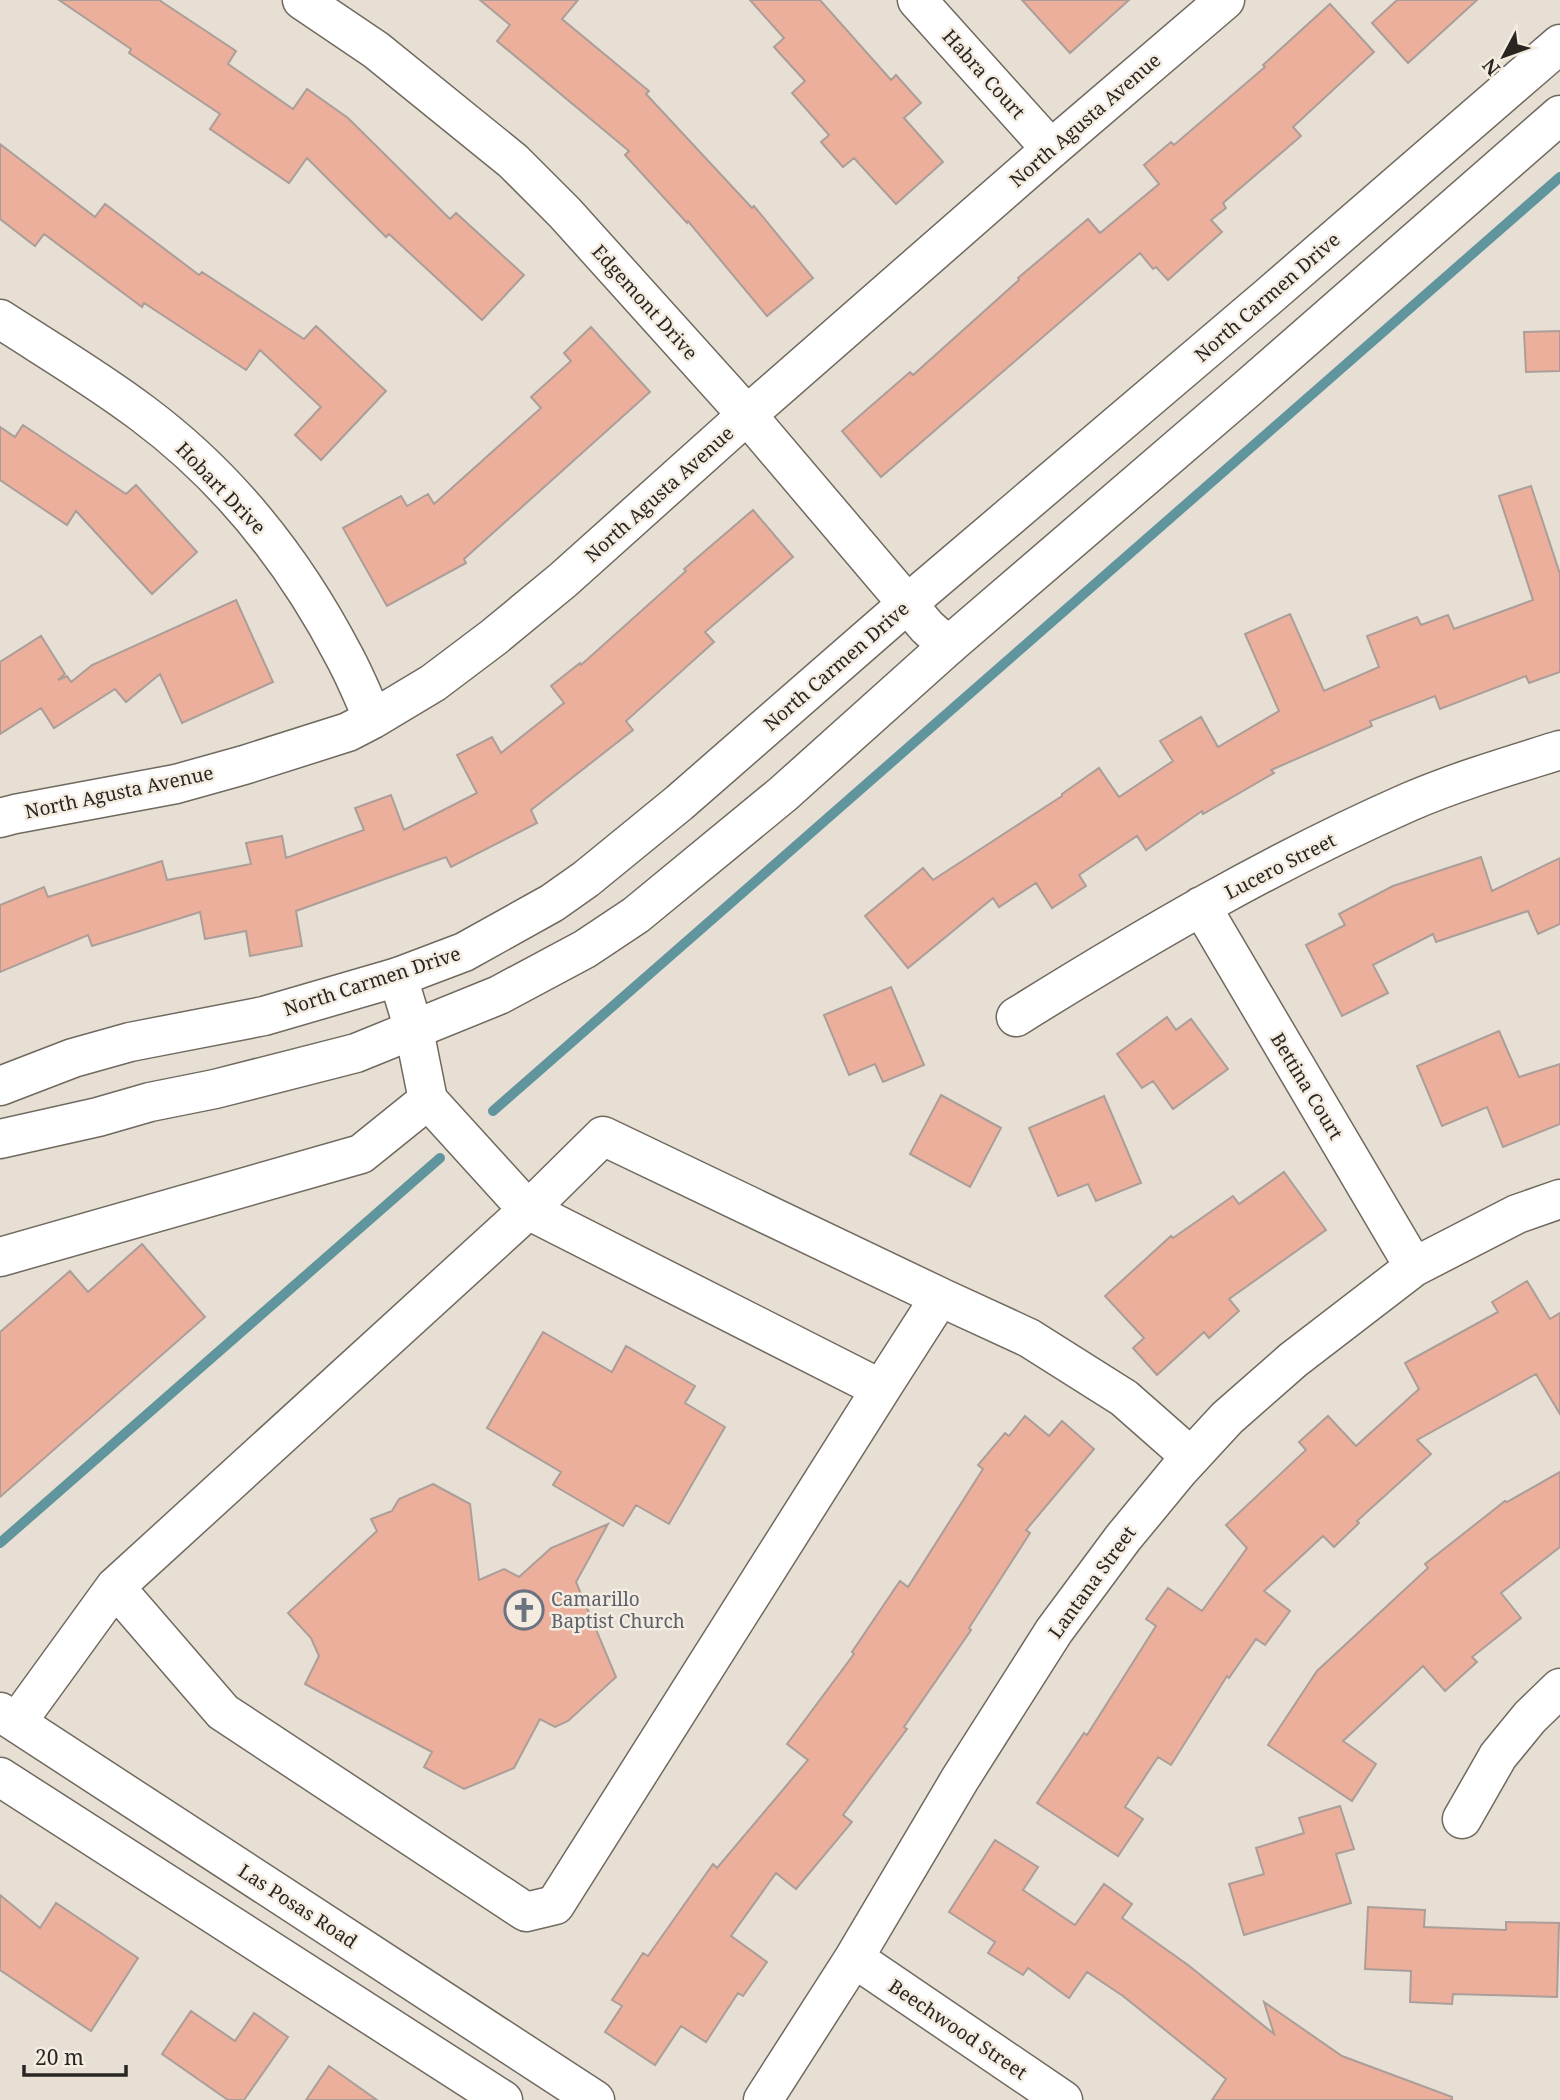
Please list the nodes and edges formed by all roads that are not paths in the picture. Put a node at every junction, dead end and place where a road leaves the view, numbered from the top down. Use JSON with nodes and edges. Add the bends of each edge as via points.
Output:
{"nodes":[{"id":1,"x":302,"y":0,"type":"edge"},
{"id":2,"x":917,"y":0,"type":"edge"},
{"id":3,"x":1225,"y":0,"type":"edge"},
{"id":4,"x":1560,"y":44,"type":"edge"},
{"id":5,"x":1560,"y":115,"type":"edge"},
{"id":6,"x":1051,"y":149,"type":"junction"},
{"id":7,"x":0,"y":319,"type":"edge"},
{"id":8,"x":747,"y":415,"type":"junction"},
{"id":9,"x":907,"y":604,"type":"junction"},
{"id":10,"x":948,"y":646,"type":"junction"},
{"id":11,"x":373,"y":719,"type":"junction"},
{"id":12,"x":1560,"y":750,"type":"edge"},
{"id":13,"x":0,"y":818,"type":"edge"},
{"id":14,"x":1200,"y":906,"type":"junction"},
{"id":15,"x":398,"y":977,"type":"junction"},
{"id":16,"x":1016,"y":1017,"type":"dead end"},
{"id":17,"x":414,"y":1030,"type":"junction"},
{"id":18,"x":0,"y":1086,"type":"edge"},
{"id":19,"x":428,"y":1100,"type":"junction"},
{"id":20,"x":0,"y":1139,"type":"edge"},
{"id":21,"x":1560,"y":1199,"type":"edge"},
{"id":22,"x":528,"y":1210,"type":"junction"},
{"id":23,"x":0,"y":1257,"type":"edge"},
{"id":24,"x":1414,"y":1267,"type":"junction"},
{"id":25,"x":940,"y":1297,"type":"junction"},
{"id":26,"x":881,"y":1389,"type":"junction"},
{"id":27,"x":1191,"y":1457,"type":"junction"},
{"id":28,"x":115,"y":1587,"type":"junction"},
{"id":29,"x":1560,"y":1688,"type":"edge"},
{"id":30,"x":8,"y":1717,"type":"edge"},
{"id":31,"x":0,"y":1777,"type":"edge"},
{"id":32,"x":1462,"y":1819,"type":"dead end"},
{"id":33,"x":854,"y":1958,"type":"junction"},
{"id":34,"x":503,"y":2100,"type":"edge"},
{"id":35,"x":596,"y":2100,"type":"edge"},
{"id":36,"x":763,"y":2100,"type":"edge"},
{"id":37,"x":1063,"y":2100,"type":"edge"}],
"edges":[{"from":1,"to":8,"type":"street","name":"Edgemont Drive","via":[[376,50],[513,161]]},
{"from":2,"to":6,"type":"street","name":"Habra Court"},
{"from":3,"to":6,"type":"street","name":"North Agusta Avenue"},
{"from":4,"to":9,"type":"street","name":"North Carmen Drive"},
{"from":5,"to":10,"type":"street"},
{"from":6,"to":8,"type":"street","name":"North Agusta Avenue"},
{"from":7,"to":11,"type":"street","name":"Hobart Drive","via":[[143,413],[197,458],[245,508],[311,598]]},
{"from":8,"to":9,"type":"street","name":"Edgemont Drive"},
{"from":8,"to":11,"type":"street","name":"North Agusta Avenue","via":[[494,637],[433,683]]},
{"from":9,"to":10,"type":"street","name":"Edgemont Drive"},
{"from":9,"to":15,"type":"street","name":"North Carmen Drive","via":[[586,879],[464,952]]},
{"from":10,"to":17,"type":"street","via":[[783,794],[636,915],[585,949],[499,995]]},
{"from":11,"to":13,"type":"street","name":"North Agusta Avenue","via":[[348,732],[176,784]]},
{"from":12,"to":14,"type":"street","name":"Lucero Street","via":[[1409,802]]},
{"from":14,"to":16,"type":"street","name":"Lucero Street"},
{"from":14,"to":24,"type":"street","name":"Bettina Court"},
{"from":15,"to":17,"type":"street"},
{"from":15,"to":18,"type":"street","name":"North Carmen Drive","via":[[264,1016],[130,1042]]},
{"from":17,"to":19,"type":"street"},
{"from":17,"to":20,"type":"street","via":[[356,1053]]},
{"from":19,"to":22,"type":"street"},
{"from":19,"to":23,"type":"street","via":[[361,1154]]},
{"from":21,"to":24,"type":"street","name":"Lantana Street","via":[[1517,1214]]},
{"from":22,"to":25,"type":"street","via":[[603,1136]]},
{"from":22,"to":26,"type":"street"},
{"from":22,"to":28,"type":"street"},
{"from":24,"to":27,"type":"street","name":"Lantana Street","via":[[1293,1360]]},
{"from":25,"to":26,"type":"street"},
{"from":25,"to":27,"type":"street","via":[[1029,1338],[1124,1398]]},
{"from":26,"to":28,"type":"street","via":[[555,1905],[526,1912],[223,1712]]},
{"from":27,"to":33,"type":"street","name":"Lantana Street","via":[[1123,1538],[1055,1631]]},
{"from":28,"to":30,"type":"street"},
{"from":29,"to":32,"type":"street","via":[[1498,1756]]},
{"from":30,"to":35,"type":"street","name":"Las Posas Road"},
{"from":31,"to":34,"type":"street"},
{"from":33,"to":36,"type":"street","name":"Lantana Street"},
{"from":33,"to":37,"type":"street","name":"Beechwood Street"}]}
